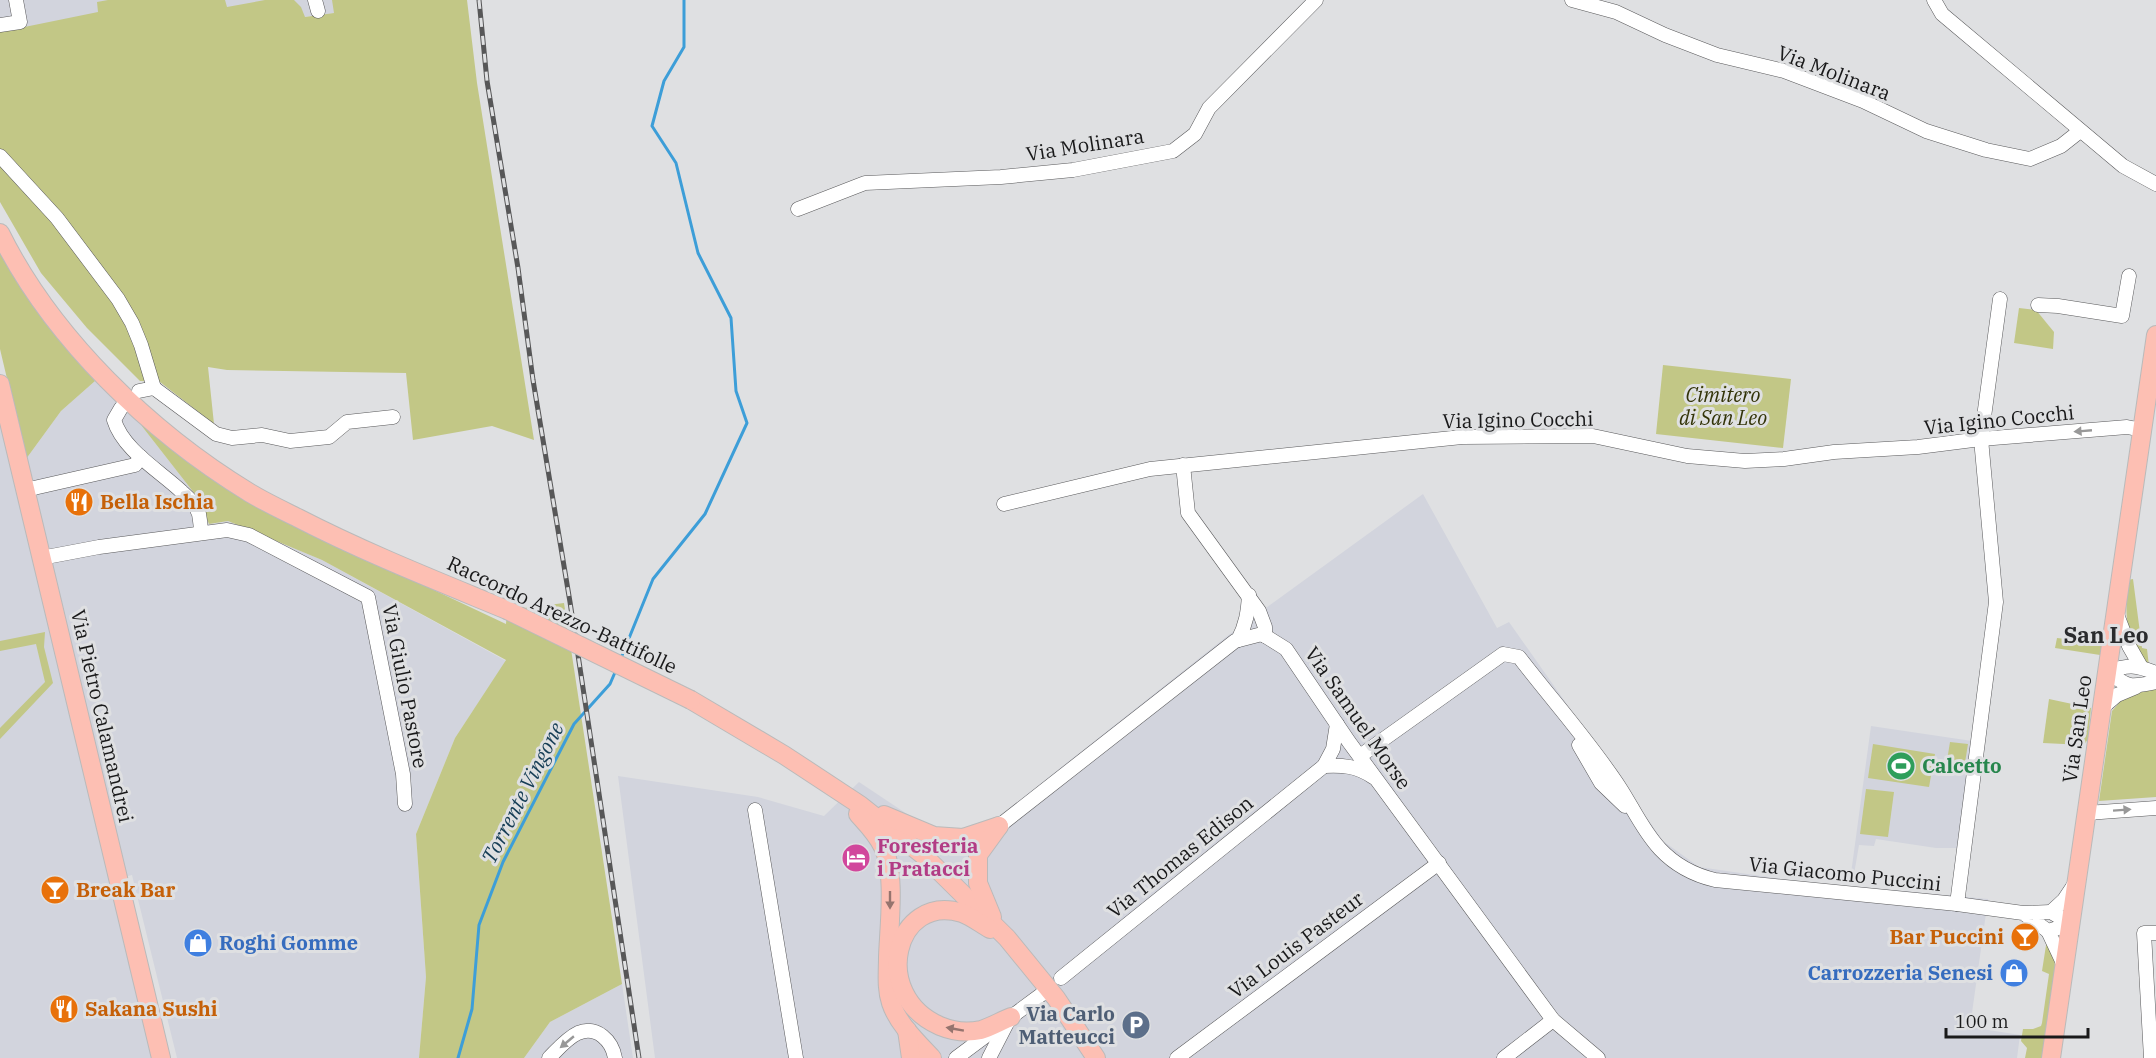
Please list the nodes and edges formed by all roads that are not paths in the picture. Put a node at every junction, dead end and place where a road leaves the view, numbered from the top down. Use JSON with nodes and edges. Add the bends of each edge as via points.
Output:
{"nodes":[{"id":1,"x":16,"y":0,"type":"edge"},
{"id":2,"x":1316,"y":0,"type":"edge"},
{"id":3,"x":1572,"y":0,"type":"edge"},
{"id":4,"x":1934,"y":0,"type":"edge"},
{"id":5,"x":0,"y":25,"type":"edge"},
{"id":6,"x":2080,"y":131,"type":"junction"},
{"id":7,"x":0,"y":156,"type":"edge"},
{"id":8,"x":2156,"y":184,"type":"edge"},
{"id":9,"x":798,"y":209,"type":"dead end"},
{"id":10,"x":0,"y":233,"type":"edge"},
{"id":11,"x":2129,"y":276,"type":"dead end"},
{"id":12,"x":2000,"y":299,"type":"dead end"},
{"id":13,"x":2038,"y":305,"type":"dead end"},
{"id":14,"x":2156,"y":335,"type":"edge"},
{"id":15,"x":0,"y":384,"type":"edge"},
{"id":16,"x":154,"y":388,"type":"junction"},
{"id":17,"x":139,"y":391,"type":"dead end"},
{"id":18,"x":121,"y":408,"type":"dead end"},
{"id":19,"x":393,"y":417,"type":"dead end"},
{"id":20,"x":2142,"y":430,"type":"junction"},
{"id":21,"x":1981,"y":439,"type":"junction"},
{"id":22,"x":141,"y":458,"type":"junction"},
{"id":23,"x":1183,"y":465,"type":"junction"},
{"id":24,"x":25,"y":490,"type":"junction"},
{"id":25,"x":1004,"y":504,"type":"dead end"},
{"id":26,"x":201,"y":533,"type":"junction"},
{"id":27,"x":41,"y":558,"type":"junction"},
{"id":28,"x":1249,"y":595,"type":"junction"},
{"id":29,"x":1259,"y":610,"type":"junction"},
{"id":30,"x":2116,"y":612,"type":"junction"},
{"id":31,"x":1260,"y":636,"type":"junction"},
{"id":32,"x":1238,"y":640,"type":"junction"},
{"id":33,"x":1286,"y":649,"type":"junction"},
{"id":34,"x":2140,"y":667,"type":"junction"},
{"id":35,"x":2108,"y":672,"type":"junction"},
{"id":36,"x":2156,"y":673,"type":"edge"},
{"id":37,"x":2156,"y":682,"type":"edge"},
{"id":38,"x":2136,"y":687,"type":"junction"},
{"id":39,"x":2103,"y":707,"type":"junction"},
{"id":40,"x":1337,"y":724,"type":"junction"},
{"id":41,"x":1334,"y":749,"type":"junction"},
{"id":42,"x":1354,"y":749,"type":"junction"},
{"id":43,"x":1345,"y":765,"type":"junction"},
{"id":44,"x":1324,"y":766,"type":"junction"},
{"id":45,"x":1377,"y":780,"type":"junction"},
{"id":46,"x":841,"y":794,"type":"junction"},
{"id":47,"x":405,"y":804,"type":"dead end"},
{"id":48,"x":860,"y":805,"type":"junction"},
{"id":49,"x":2156,"y":808,"type":"edge"},
{"id":50,"x":754,"y":810,"type":"dead end"},
{"id":51,"x":2087,"y":813,"type":"junction"},
{"id":52,"x":999,"y":826,"type":"junction"},
{"id":53,"x":1439,"y":863,"type":"junction"},
{"id":54,"x":2077,"y":881,"type":"junction"},
{"id":55,"x":1957,"y":904,"type":"junction"},
{"id":56,"x":2051,"y":912,"type":"junction"},
{"id":57,"x":2023,"y":914,"type":"junction"},
{"id":58,"x":2071,"y":924,"type":"junction"},
{"id":59,"x":1001,"y":931,"type":"junction"},
{"id":60,"x":2048,"y":931,"type":"junction"},
{"id":61,"x":2156,"y":933,"type":"edge"},
{"id":62,"x":2065,"y":967,"type":"junction"},
{"id":63,"x":897,"y":972,"type":"junction"},
{"id":64,"x":1061,"y":978,"type":"dead end"},
{"id":65,"x":1042,"y":994,"type":"dead end"},
{"id":66,"x":1011,"y":1017,"type":"junction"},
{"id":67,"x":1553,"y":1020,"type":"junction"},
{"id":68,"x":907,"y":1030,"type":"junction"},
{"id":69,"x":1508,"y":1057,"type":"edge"},
{"id":70,"x":161,"y":1058,"type":"edge"},
{"id":71,"x":549,"y":1058,"type":"edge"},
{"id":72,"x":615,"y":1058,"type":"edge"},
{"id":73,"x":796,"y":1058,"type":"edge"},
{"id":74,"x":911,"y":1058,"type":"edge"},
{"id":75,"x":933,"y":1058,"type":"edge"},
{"id":76,"x":956,"y":1058,"type":"edge"},
{"id":77,"x":989,"y":1058,"type":"edge"},
{"id":78,"x":1096,"y":1058,"type":"edge"},
{"id":79,"x":1177,"y":1058,"type":"edge"},
{"id":80,"x":1598,"y":1058,"type":"edge"},
{"id":81,"x":2051,"y":1058,"type":"edge"},
{"id":82,"x":2151,"y":1058,"type":"edge"}],
"edges":[{"from":1,"to":5,"type":"street","via":[[20,22]]},
{"from":2,"to":9,"type":"street","name":"Via Molinara","via":[[1209,108],[1195,134],[1173,151],[1073,170],[865,183]]},
{"from":3,"to":6,"type":"street","name":"Via Molinara","via":[[1616,12],[1717,55],[1784,71],[1863,101],[1926,131],[1986,150],[2030,159],[2061,146]]},
{"from":4,"to":6,"type":"street","via":[[1942,14]]},
{"from":6,"to":8,"type":"street","via":[[2123,166]]},
{"from":7,"to":16,"type":"street","via":[[57,218],[118,299],[141,345]]},
{"from":10,"to":46,"type":"main road","name":"Raccordo Arezzo-Battifolle","bridge":true,"via":[[32,288],[70,340],[102,374],[177,444],[250,494],[345,542],[507,610],[691,700]]},
{"from":11,"to":13,"type":"street","via":[[2122,316]]},
{"from":12,"to":21,"type":"street"},
{"from":14,"to":20,"type":"main road","name":"Via San Leo"},
{"from":15,"to":24,"type":"main road","name":"Via Pietro Calamandrei"},
{"from":16,"to":17,"type":"street"},
{"from":16,"to":19,"type":"street","via":[[216,434],[232,438],[262,435],[290,441],[329,437],[347,422]]},
{"from":18,"to":22,"type":"street","via":[[114,420],[117,430]]},
{"from":20,"to":21,"type":"street","name":"Via Igino Cocchi","one_way":true},
{"from":20,"to":30,"type":"main road","name":"Via San Leo"},
{"from":21,"to":23,"type":"street","name":"Via Igino Cocchi","via":[[1745,461],[1687,456],[1593,436],[1462,437]]},
{"from":21,"to":55,"type":"street","via":[[1996,602]]},
{"from":22,"to":24,"type":"street","via":[[135,465]]},
{"from":22,"to":26,"type":"street","via":[[192,501]]},
{"from":23,"to":25,"type":"street","name":"Via Igino Cocchi","via":[[1150,469]]},
{"from":23,"to":28,"type":"street","via":[[1188,513]]},
{"from":24,"to":27,"type":"main road","name":"Via Pietro Calamandrei"},
{"from":26,"to":27,"type":"street","name":"Via Giulio Pastore"},
{"from":26,"to":47,"type":"street","name":"Via Giulio Pastore","via":[[227,530],[249,535],[368,597],[403,774]]},
{"from":27,"to":70,"type":"main road","name":"Via Pietro Calamandrei"},
{"from":28,"to":29,"type":"street"},
{"from":28,"to":31,"type":"street"},
{"from":28,"to":32,"type":"street","via":[[1245,627]]},
{"from":29,"to":31,"type":"street","via":[[1265,627]]},
{"from":29,"to":33,"type":"street"},
{"from":30,"to":34,"type":"street"},
{"from":30,"to":35,"type":"main road","name":"Via San Leo"},
{"from":31,"to":32,"type":"street"},
{"from":31,"to":33,"type":"street","name":"Via Samuel Morse"},
{"from":32,"to":52,"type":"street"},
{"from":33,"to":40,"type":"street","name":"Via Samuel Morse"},
{"from":34,"to":35,"type":"street","via":[[2125,665]]},
{"from":34,"to":36,"type":"street"},
{"from":35,"to":38,"type":"street"},
{"from":35,"to":39,"type":"main road","name":"Via San Leo"},
{"from":37,"to":38,"type":"street"},
{"from":38,"to":39,"type":"street","via":[[2117,695]]},
{"from":39,"to":51,"type":"main road","name":"Via San Leo"},
{"from":40,"to":41,"type":"street"},
{"from":40,"to":42,"type":"street","name":"Via Samuel Morse"},
{"from":41,"to":42,"type":"street"},
{"from":41,"to":44,"type":"street"},
{"from":42,"to":43,"type":"street"},
{"from":42,"to":45,"type":"street","name":"Via Samuel Morse"},
{"from":42,"to":55,"type":"street","name":"Via Giacomo Puccini","via":[[1503,654],[1519,657],[1561,711],[1601,783],[1634,814],[1660,849],[1698,876]]},
{"from":43,"to":44,"type":"street"},
{"from":43,"to":45,"type":"street"},
{"from":44,"to":64,"type":"street","name":"Via Thomas Edison"},
{"from":45,"to":53,"type":"street","name":"Via Samuel Morse"},
{"from":46,"to":48,"type":"main road","name":"Raccordo Arezzo-Battifolle"},
{"from":46,"to":68,"type":"main road","one_way":true,"via":[[876,834],[888,862],[888,992]]},
{"from":48,"to":52,"type":"main road","via":[[934,836],[963,838]]},
{"from":48,"to":59,"type":"main road","name":"Raccordo Arezzo-Battifolle","via":[[923,855]]},
{"from":51,"to":49,"type":"street","one_way":true},
{"from":50,"to":73,"type":"street"},
{"from":51,"to":54,"type":"main road","name":"Via San Leo"},
{"from":52,"to":59,"type":"main road","via":[[978,855],[978,883]]},
{"from":53,"to":67,"type":"street","name":"Via Samuel Morse"},
{"from":53,"to":79,"type":"street","name":"Via Louis Pasteur"},
{"from":54,"to":56,"type":"street"},
{"from":54,"to":58,"type":"main road","name":"Via San Leo"},
{"from":55,"to":57,"type":"street","name":"Via Giacomo Puccini"},
{"from":56,"to":57,"type":"street"},
{"from":56,"to":58,"type":"street"},
{"from":57,"to":60,"type":"street","name":"Via Giacomo Puccini"},
{"from":58,"to":60,"type":"street"},
{"from":58,"to":62,"type":"main road","name":"Via San Leo"},
{"from":59,"to":63,"type":"main road","via":[[962,913],[927,914],[900,944]]},
{"from":59,"to":78,"type":"main road","name":"Raccordo Arezzo-Battifolle","via":[[1056,998]]},
{"from":60,"to":62,"type":"street"},
{"from":61,"to":82,"type":"street","via":[[2144,933]]},
{"from":62,"to":81,"type":"main road","name":"Via San Leo"},
{"from":66,"to":63,"type":"main road","one_way":true,"via":[[981,1030],[946,1028],[914,1008],[904,994]]},
{"from":63,"to":75,"type":"main road","via":[[902,1006]]},
{"from":65,"to":66,"type":"street"},
{"from":66,"to":76,"type":"street"},
{"from":66,"to":77,"type":"street"},
{"from":67,"to":69,"type":"street"},
{"from":67,"to":80,"type":"street","name":"Via Samuel Morse"},
{"from":68,"to":74,"type":"main road"},
{"from":68,"to":75,"type":"main road"},
{"from":72,"to":71,"type":"street","one_way":true,"via":[[608,1039],[589,1032],[578,1033]]}]}
